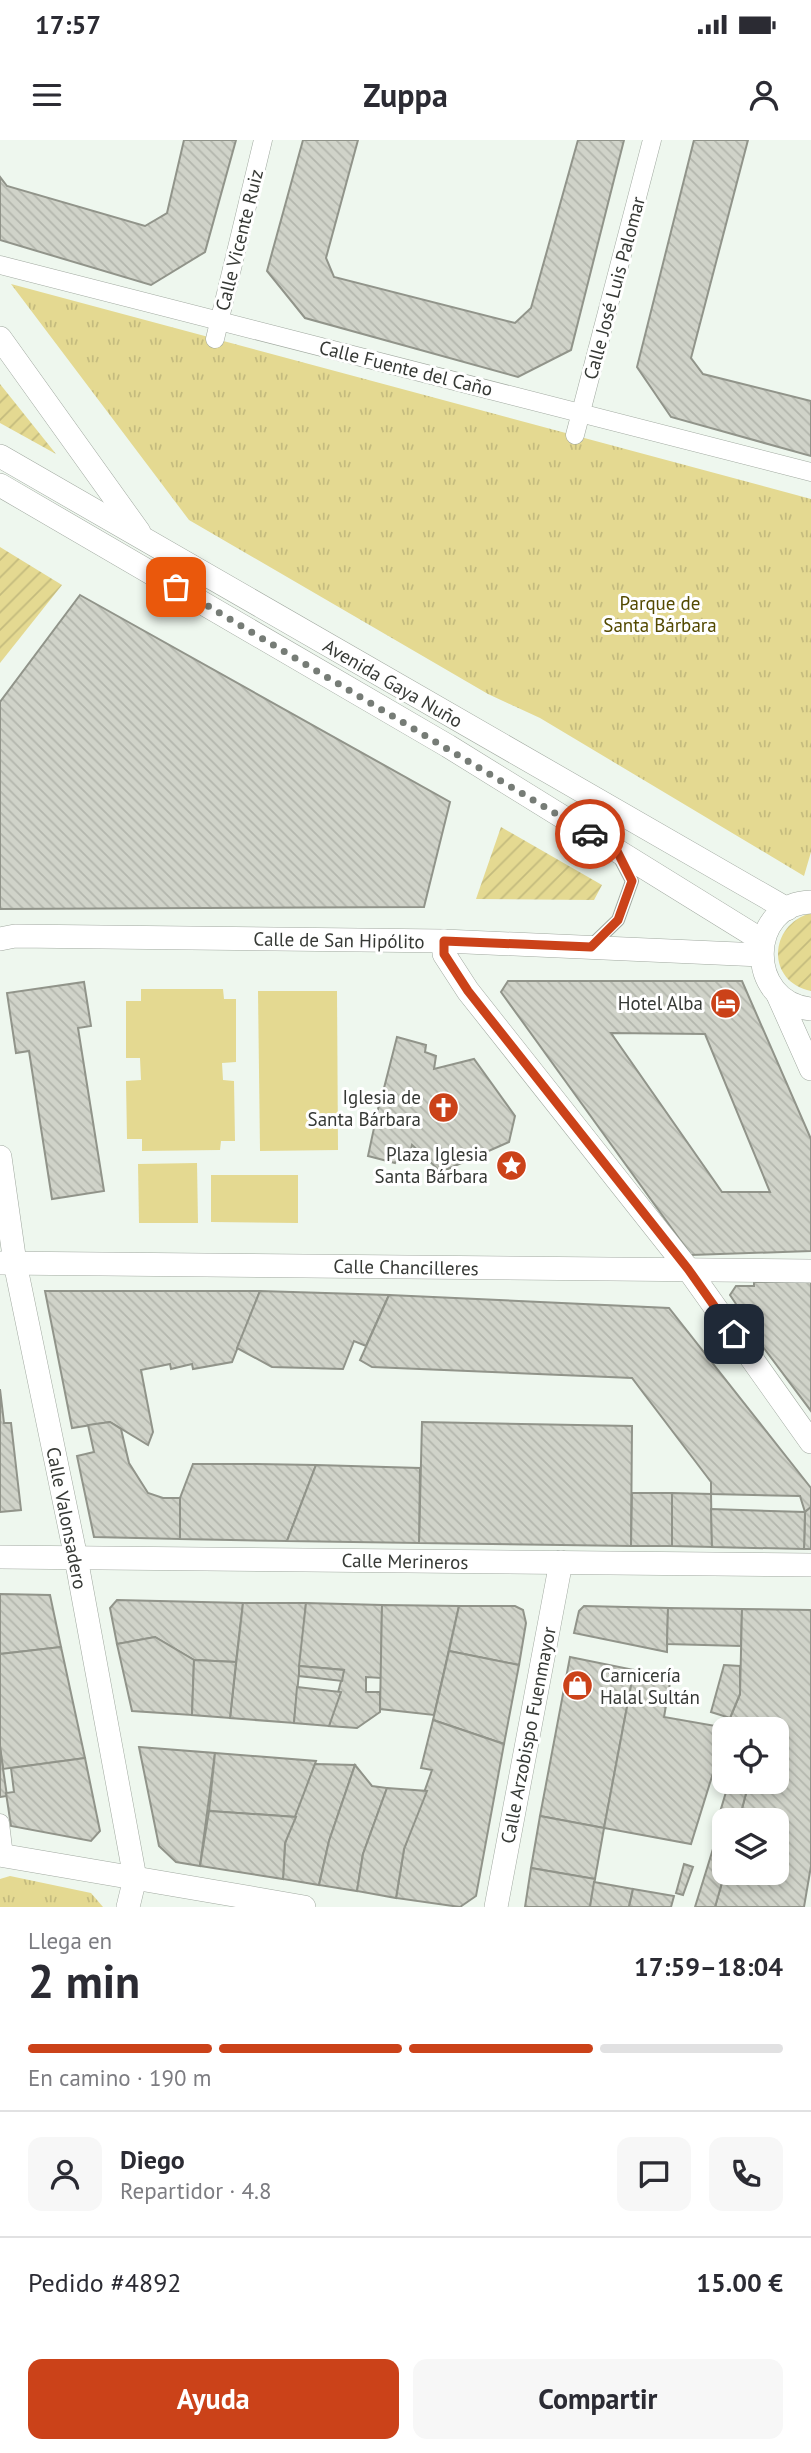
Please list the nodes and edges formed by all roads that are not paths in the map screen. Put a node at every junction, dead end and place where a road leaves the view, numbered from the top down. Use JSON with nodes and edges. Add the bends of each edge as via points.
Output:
{"nodes":[{"id":1,"x":263,"y":140,"type":"edge"},
{"id":2,"x":652,"y":140,"type":"edge"},
{"id":3,"x":0,"y":265,"type":"edge"},
{"id":4,"x":217,"y":330,"type":"junction"},
{"id":5,"x":0,"y":338,"type":"edge"},
{"id":6,"x":581,"y":413,"type":"junction"},
{"id":7,"x":575,"y":435,"type":"dead end"},
{"id":8,"x":0,"y":456,"type":"edge"},
{"id":9,"x":811,"y":472,"type":"edge"},
{"id":10,"x":0,"y":485,"type":"edge"},
{"id":11,"x":142,"y":538,"type":"junction"},
{"id":12,"x":616,"y":849,"type":"junction"},
{"id":13,"x":811,"y":902,"type":"edge"},
{"id":14,"x":787,"y":909,"type":"junction"},
{"id":15,"x":0,"y":939,"type":"edge"},
{"id":16,"x":444,"y":941,"type":"junction"},
{"id":17,"x":591,"y":947,"type":"junction"},
{"id":18,"x":762,"y":948,"type":"junction"},
{"id":19,"x":778,"y":995,"type":"junction"},
{"id":20,"x":811,"y":1009,"type":"edge"},
{"id":21,"x":811,"y":1069,"type":"edge"},
{"id":22,"x":0,"y":1157,"type":"edge"},
{"id":23,"x":8,"y":1263,"type":"edge"},
{"id":24,"x":688,"y":1269,"type":"junction"},
{"id":25,"x":811,"y":1271,"type":"edge"},
{"id":26,"x":811,"y":1442,"type":"edge"},
{"id":27,"x":0,"y":1557,"type":"edge"},
{"id":28,"x":76,"y":1558,"type":"junction"},
{"id":29,"x":561,"y":1562,"type":"junction"},
{"id":30,"x":811,"y":1565,"type":"edge"},
{"id":31,"x":0,"y":1823,"type":"edge"},
{"id":32,"x":2,"y":1855,"type":"edge"},
{"id":33,"x":135,"y":1878,"type":"junction"},
{"id":34,"x":128,"y":1907,"type":"edge"},
{"id":35,"x":304,"y":1907,"type":"edge"},
{"id":36,"x":496,"y":1907,"type":"edge"}],
"edges":[{"from":1,"to":4,"type":"street","name":"Calle Vicente Ruiz"},
{"from":2,"to":6,"type":"street","name":"Calle José Luis Palomar"},
{"from":3,"to":4,"type":"street","name":"Calle Fuente del Caño"},
{"from":4,"to":6,"type":"street","name":"Calle Fuente del Caño"},
{"from":5,"to":11,"type":"street"},
{"from":6,"to":7,"type":"street","name":"Calle José Luis Palomar"},
{"from":6,"to":9,"type":"street","name":"Calle Fuente del Caño"},
{"from":8,"to":11,"type":"street","name":"Avenida Gaya Nuño"},
{"from":10,"to":12,"type":"street","name":"Avenida Gaya Nuño"},
{"from":11,"to":14,"type":"street","name":"Avenida Gaya Nuño"},
{"from":12,"to":17,"type":"lane","via":[[632,881],[618,920]]},
{"from":12,"to":18,"type":"street","name":"Avenida Gaya Nuño"},
{"from":13,"to":14,"type":"street"},
{"from":14,"to":18,"type":"street","via":[[769,928]]},
{"from":15,"to":16,"type":"street","name":"Calle de San Hipólito"},
{"from":16,"to":17,"type":"street","name":"Calle de San Hipólito"},
{"from":16,"to":24,"type":"street","via":[[444,954],[468,991]]},
{"from":17,"to":18,"type":"street","name":"Calle de San Hipólito"},
{"from":18,"to":19,"type":"street","via":[[769,983]]},
{"from":19,"to":20,"type":"street"},
{"from":19,"to":21,"type":"street"},
{"from":22,"to":23,"type":"street","name":"Calle Valonsadero"},
{"from":23,"to":24,"type":"street","name":"Calle Chancilleres"},
{"from":23,"to":28,"type":"street","name":"Calle Valonsadero"},
{"from":24,"to":25,"type":"street","name":"Calle Chancilleres"},
{"from":24,"to":26,"type":"street"},
{"from":27,"to":28,"type":"street","name":"Calle Merineros"},
{"from":28,"to":29,"type":"street","name":"Calle Merineros"},
{"from":28,"to":33,"type":"street","name":"Calle Valonsadero"},
{"from":29,"to":30,"type":"street","name":"Calle Merineros"},
{"from":29,"to":36,"type":"street","name":"Calle Arzobispo Fuenmayor"},
{"from":31,"to":32,"type":"street"},
{"from":32,"to":33,"type":"street"},
{"from":33,"to":34,"type":"street"},
{"from":33,"to":35,"type":"street"}]}
